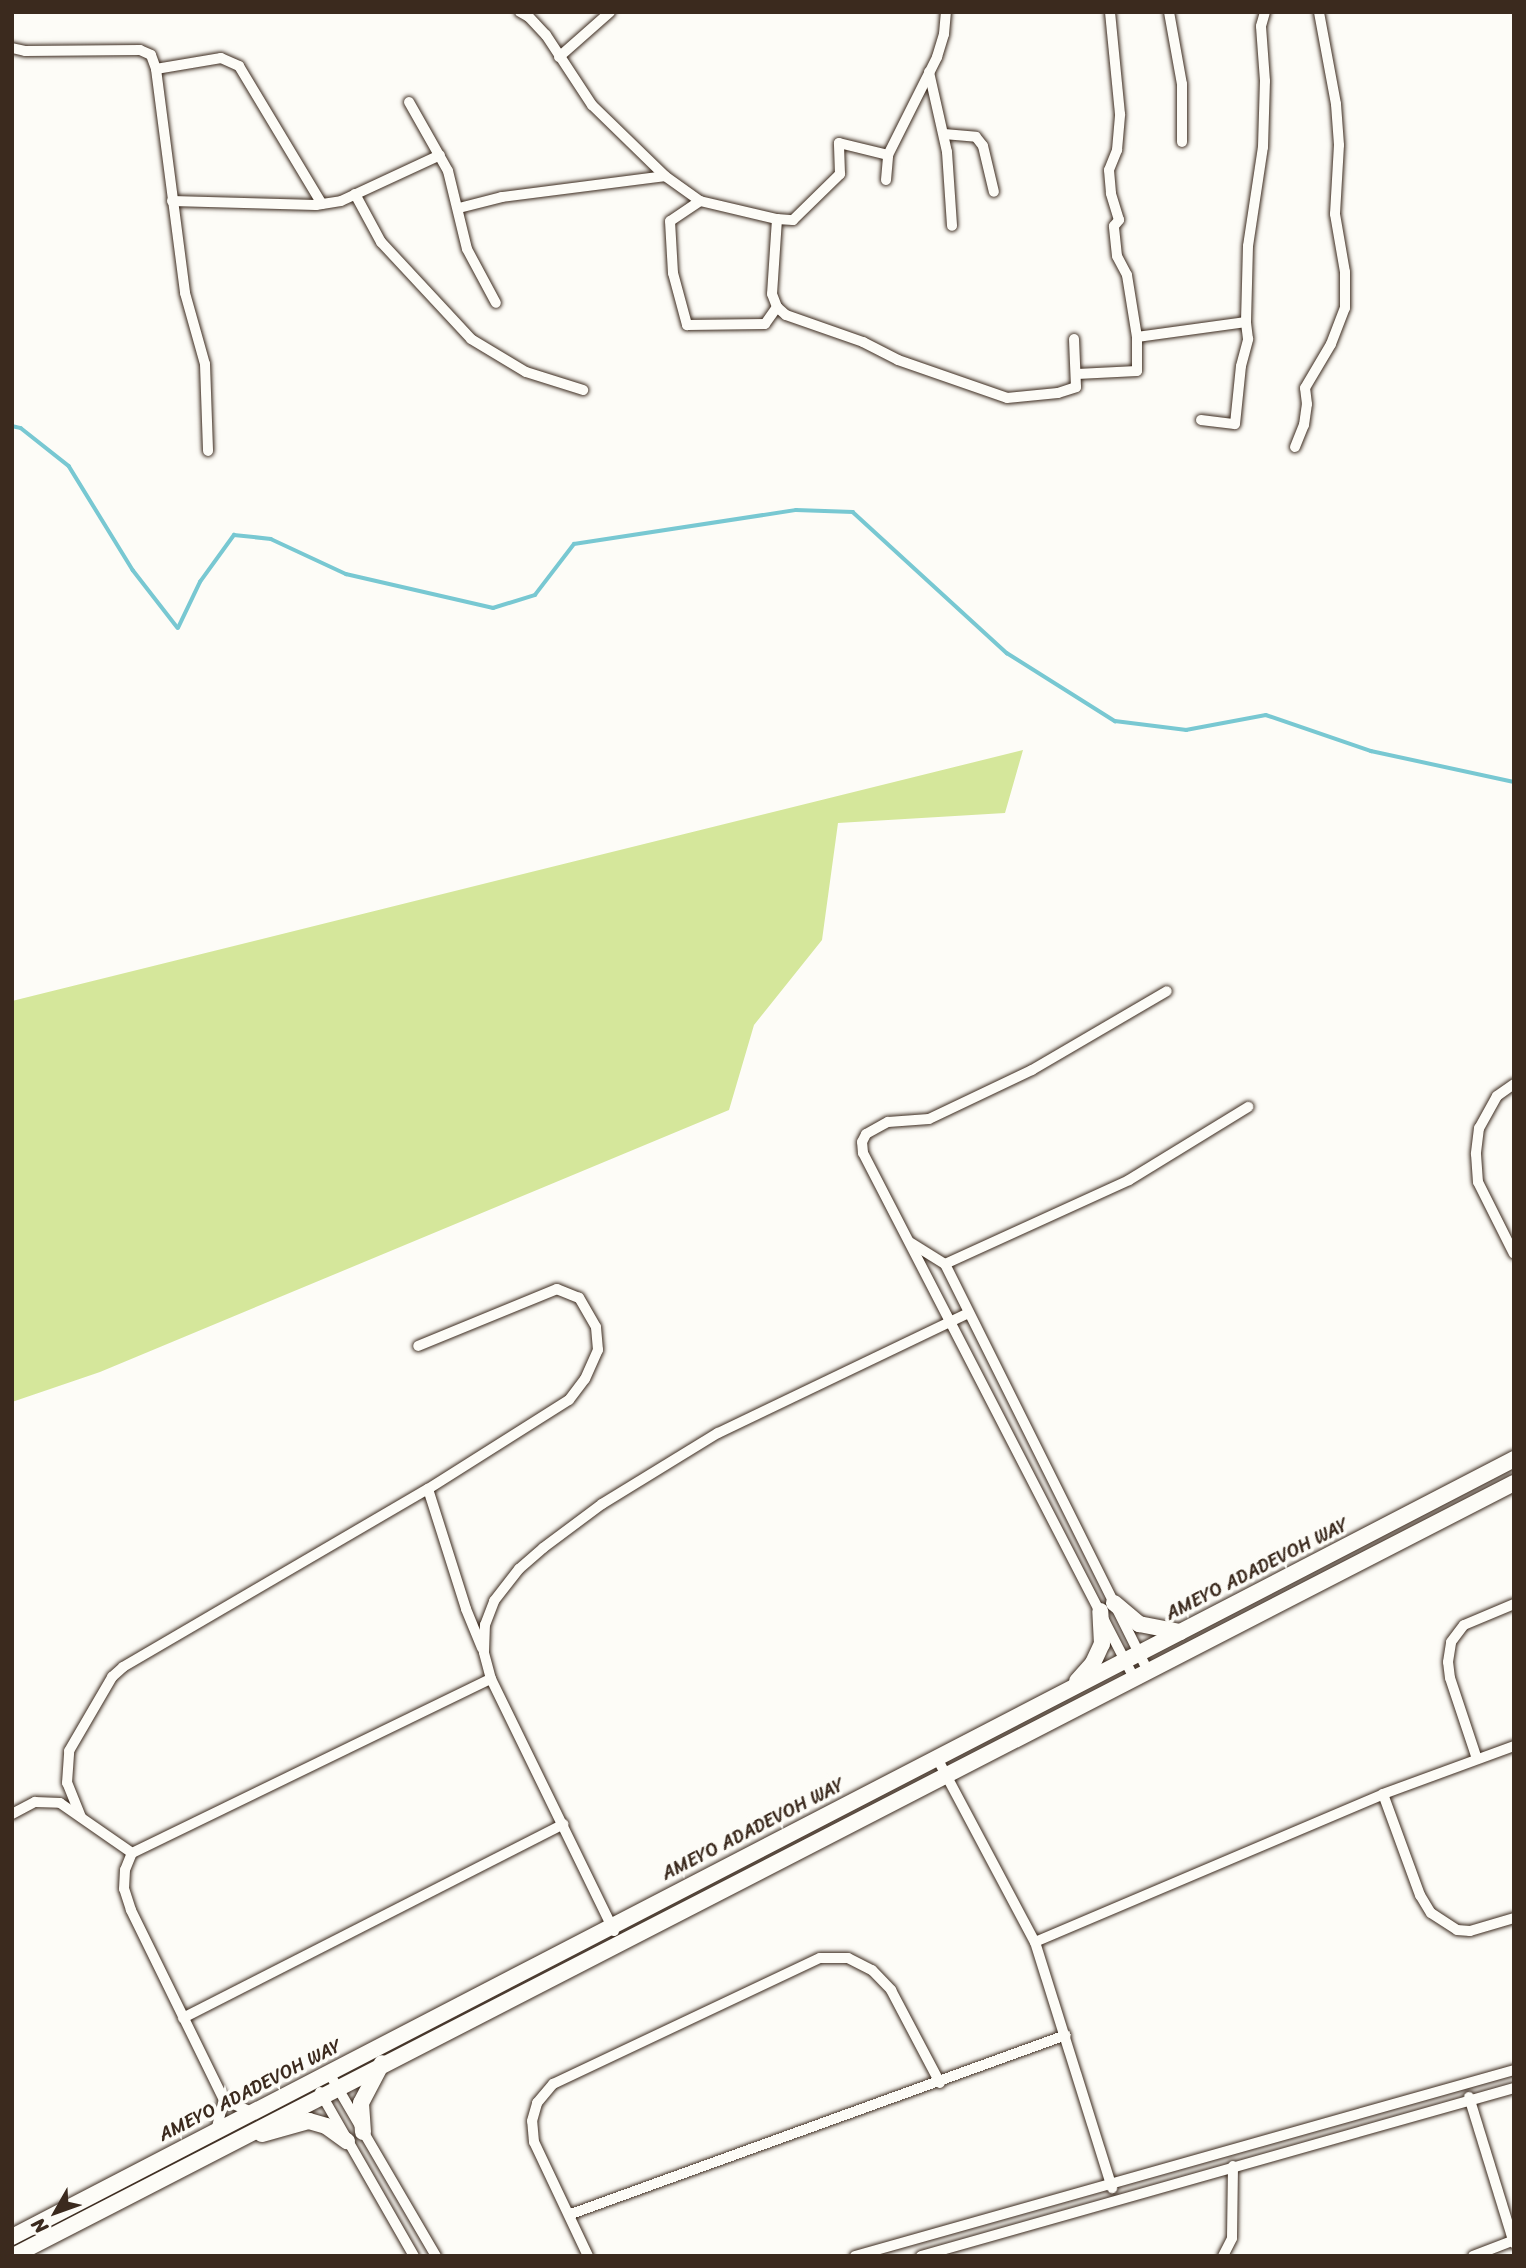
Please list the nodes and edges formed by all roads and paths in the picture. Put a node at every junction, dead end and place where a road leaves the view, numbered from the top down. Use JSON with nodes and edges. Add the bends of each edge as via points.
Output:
{"nodes":[{"id":1,"x":520,"y":12,"type":"edge"},
{"id":2,"x":610,"y":12,"type":"edge"},
{"id":3,"x":946,"y":12,"type":"edge"},
{"id":4,"x":1110,"y":12,"type":"edge"},
{"id":5,"x":1169,"y":12,"type":"edge"},
{"id":6,"x":1265,"y":12,"type":"edge"},
{"id":7,"x":1319,"y":12,"type":"edge"},
{"id":8,"x":12,"y":48,"type":"edge"},
{"id":9,"x":559,"y":57,"type":"junction"},
{"id":10,"x":156,"y":69,"type":"junction"},
{"id":11,"x":929,"y":72,"type":"junction"},
{"id":12,"x":409,"y":102,"type":"dead end"},
{"id":13,"x":944,"y":134,"type":"junction"},
{"id":14,"x":1182,"y":142,"type":"dead end"},
{"id":15,"x":440,"y":155,"type":"junction"},
{"id":16,"x":888,"y":155,"type":"junction"},
{"id":17,"x":665,"y":176,"type":"junction"},
{"id":18,"x":886,"y":180,"type":"dead end"},
{"id":19,"x":994,"y":192,"type":"dead end"},
{"id":20,"x":355,"y":194,"type":"junction"},
{"id":21,"x":172,"y":201,"type":"junction"},
{"id":22,"x":700,"y":201,"type":"junction"},
{"id":23,"x":322,"y":204,"type":"junction"},
{"id":24,"x":459,"y":208,"type":"junction"},
{"id":25,"x":777,"y":219,"type":"junction"},
{"id":26,"x":953,"y":226,"type":"dead end"},
{"id":27,"x":496,"y":303,"type":"dead end"},
{"id":28,"x":777,"y":307,"type":"junction"},
{"id":29,"x":1246,"y":322,"type":"junction"},
{"id":30,"x":1137,"y":337,"type":"junction"},
{"id":31,"x":1074,"y":339,"type":"dead end"},
{"id":32,"x":1077,"y":374,"type":"junction"},
{"id":33,"x":583,"y":390,"type":"dead end"},
{"id":34,"x":1201,"y":420,"type":"dead end"},
{"id":35,"x":1295,"y":447,"type":"dead end"},
{"id":36,"x":208,"y":450,"type":"dead end"},
{"id":37,"x":1167,"y":991,"type":"dead end"},
{"id":38,"x":1514,"y":1084,"type":"edge"},
{"id":39,"x":1248,"y":1107,"type":"dead end"},
{"id":40,"x":908,"y":1242,"type":"junction"},
{"id":41,"x":1514,"y":1254,"type":"edge"},
{"id":42,"x":945,"y":1264,"type":"junction"},
{"id":43,"x":969,"y":1313,"type":"junction"},
{"id":44,"x":952,"y":1322,"type":"junction"},
{"id":45,"x":418,"y":1346,"type":"dead end"},
{"id":46,"x":1514,"y":1459,"type":"edge"},
{"id":47,"x":1514,"y":1483,"type":"edge"},
{"id":48,"x":428,"y":1489,"type":"junction"},
{"id":49,"x":1514,"y":1604,"type":"edge"},
{"id":50,"x":1107,"y":1607,"type":"junction"},
{"id":51,"x":1180,"y":1632,"type":"junction"},
{"id":52,"x":484,"y":1652,"type":"junction"},
{"id":53,"x":1132,"y":1657,"type":"junction"},
{"id":54,"x":1141,"y":1674,"type":"junction"},
{"id":55,"x":491,"y":1679,"type":"junction"},
{"id":56,"x":1070,"y":1689,"type":"junction"},
{"id":57,"x":1514,"y":1746,"type":"edge"},
{"id":58,"x":937,"y":1758,"type":"junction"},
{"id":59,"x":1477,"y":1759,"type":"junction"},
{"id":60,"x":946,"y":1774,"type":"junction"},
{"id":61,"x":1384,"y":1794,"type":"junction"},
{"id":62,"x":12,"y":1814,"type":"edge"},
{"id":63,"x":81,"y":1818,"type":"junction"},
{"id":64,"x":563,"y":1824,"type":"junction"},
{"id":65,"x":132,"y":1853,"type":"junction"},
{"id":66,"x":1514,"y":1918,"type":"edge"},
{"id":67,"x":611,"y":1926,"type":"junction"},
{"id":68,"x":619,"y":1942,"type":"junction"},
{"id":69,"x":1035,"y":1942,"type":"junction"},
{"id":70,"x":183,"y":2018,"type":"junction"},
{"id":71,"x":1066,"y":2035,"type":"junction"},
{"id":72,"x":382,"y":2063,"type":"junction"},
{"id":73,"x":1514,"y":2070,"type":"edge"},
{"id":74,"x":333,"y":2079,"type":"junction"},
{"id":75,"x":940,"y":2082,"type":"junction"},
{"id":76,"x":1465,"y":2084,"type":"junction"},
{"id":77,"x":317,"y":2088,"type":"junction"},
{"id":78,"x":1514,"y":2088,"type":"edge"},
{"id":79,"x":225,"y":2100,"type":"junction"},
{"id":80,"x":1470,"y":2101,"type":"junction"},
{"id":81,"x":252,"y":2112,"type":"junction"},
{"id":82,"x":216,"y":2131,"type":"junction"},
{"id":83,"x":363,"y":2132,"type":"junction"},
{"id":84,"x":347,"y":2141,"type":"junction"},
{"id":85,"x":216,"y":2148,"type":"junction"},
{"id":86,"x":1233,"y":2166,"type":"junction"},
{"id":87,"x":1111,"y":2184,"type":"junction"},
{"id":88,"x":1116,"y":2201,"type":"junction"},
{"id":89,"x":571,"y":2214,"type":"junction"},
{"id":90,"x":12,"y":2237,"type":"edge"},
{"id":91,"x":1513,"y":2242,"type":"edge"},
{"id":92,"x":13,"y":2256,"type":"edge"},
{"id":93,"x":414,"y":2256,"type":"edge"},
{"id":94,"x":436,"y":2256,"type":"edge"},
{"id":95,"x":588,"y":2256,"type":"edge"},
{"id":96,"x":855,"y":2256,"type":"edge"},
{"id":97,"x":921,"y":2256,"type":"edge"},
{"id":98,"x":1223,"y":2256,"type":"edge"},
{"id":99,"x":1473,"y":2256,"type":"edge"}],
"edges":[{"from":1,"to":9,"type":"street","via":[[546,35]]},
{"from":2,"to":9,"type":"street"},
{"from":3,"to":11,"type":"street","via":[[944,34]]},
{"from":4,"to":30,"type":"street","via":[[1120,114],[1117,150],[1108,170],[1119,220],[1114,226],[1117,256],[1127,275]]},
{"from":5,"to":14,"type":"street","via":[[1182,84]]},
{"from":6,"to":29,"type":"street","via":[[1261,26],[1263,147],[1248,246]]},
{"from":7,"to":35,"type":"street","via":[[1336,104],[1335,214],[1345,272],[1345,308],[1331,344],[1305,388],[1304,425]]},
{"from":8,"to":10,"type":"street","via":[[140,50],[151,55]]},
{"from":9,"to":17,"type":"street","via":[[592,104]]},
{"from":10,"to":21,"type":"street"},
{"from":10,"to":23,"type":"street","via":[[221,58],[239,66]]},
{"from":11,"to":13,"type":"street"},
{"from":11,"to":16,"type":"street"},
{"from":12,"to":15,"type":"street"},
{"from":13,"to":19,"type":"street","via":[[976,137],[983,146]]},
{"from":13,"to":26,"type":"street"},
{"from":15,"to":20,"type":"street"},
{"from":15,"to":24,"type":"street"},
{"from":16,"to":18,"type":"street"},
{"from":16,"to":25,"type":"street","via":[[839,143],[840,173],[793,220]]},
{"from":17,"to":22,"type":"street"},
{"from":17,"to":24,"type":"street","via":[[502,197]]},
{"from":20,"to":23,"type":"street"},
{"from":20,"to":33,"type":"street","via":[[381,242],[471,340],[526,372]]},
{"from":21,"to":23,"type":"street"},
{"from":21,"to":36,"type":"street","via":[[185,293],[205,364]]},
{"from":22,"to":25,"type":"street"},
{"from":22,"to":28,"type":"street","via":[[670,221],[673,273],[687,325],[765,324]]},
{"from":24,"to":27,"type":"street","via":[[467,249]]},
{"from":25,"to":28,"type":"street","via":[[772,294]]},
{"from":28,"to":32,"type":"street","via":[[786,315],[863,342],[898,360],[1007,398],[1076,387]]},
{"from":29,"to":30,"type":"street"},
{"from":29,"to":34,"type":"street","via":[[1248,339],[1235,424]]},
{"from":30,"to":32,"type":"street","via":[[1137,371]]},
{"from":31,"to":32,"type":"street"},
{"from":37,"to":40,"type":"street","via":[[1032,1070],[929,1119],[888,1122],[866,1133],[863,1153]]},
{"from":38,"to":41,"type":"street","via":[[1497,1096],[1479,1128],[1476,1154],[1478,1182]]},
{"from":39,"to":42,"type":"street","via":[[1129,1180]]},
{"from":40,"to":42,"type":"street"},
{"from":40,"to":44,"type":"street"},
{"from":42,"to":43,"type":"street"},
{"from":43,"to":44,"type":"street"},
{"from":43,"to":50,"type":"street"},
{"from":44,"to":50,"type":"street"},
{"from":44,"to":52,"type":"street","via":[[718,1433],[602,1504],[519,1569],[494,1601],[485,1625]]},
{"from":45,"to":48,"type":"street","via":[[557,1289],[579,1298],[596,1327],[598,1350],[585,1380],[569,1400]]},
{"from":46,"to":51,"type":"street","name":"AMEYO ADADEVOH WAY"},
{"from":47,"to":54,"type":"street","name":"AMEYO ADADEVOH WAY"},
{"from":48,"to":52,"type":"street"},
{"from":48,"to":63,"type":"street","via":[[112,1677],[69,1751],[68,1783]]},
{"from":49,"to":59,"type":"street","via":[[1464,1625],[1451,1642],[1450,1678]]},
{"from":50,"to":51,"type":"street","via":[[1139,1624]]},
{"from":50,"to":53,"type":"street"},
{"from":50,"to":56,"type":"street","via":[[1102,1644],[1093,1663]]},
{"from":51,"to":53,"type":"street","name":"AMEYO ADADEVOH WAY"},
{"from":52,"to":55,"type":"street"},
{"from":53,"to":54,"type":"street"},
{"from":53,"to":56,"type":"street","name":"AMEYO ADADEVOH WAY"},
{"from":54,"to":60,"type":"street","name":"AMEYO ADADEVOH WAY"},
{"from":55,"to":64,"type":"street"},
{"from":55,"to":65,"type":"street"},
{"from":56,"to":58,"type":"street","name":"AMEYO ADADEVOH WAY"},
{"from":57,"to":59,"type":"street"},
{"from":58,"to":60,"type":"street"},
{"from":58,"to":67,"type":"street","name":"AMEYO ADADEVOH WAY"},
{"from":59,"to":61,"type":"street"},
{"from":60,"to":68,"type":"street","name":"AMEYO ADADEVOH WAY"},
{"from":60,"to":69,"type":"street"},
{"from":61,"to":66,"type":"street","via":[[1420,1895],[1431,1913],[1457,1930],[1470,1931]]},
{"from":61,"to":69,"type":"street"},
{"from":62,"to":63,"type":"street","via":[[35,1802],[60,1803]]},
{"from":63,"to":65,"type":"street"},
{"from":64,"to":67,"type":"street"},
{"from":64,"to":70,"type":"street"},
{"from":65,"to":70,"type":"street","via":[[124,1889]]},
{"from":67,"to":68,"type":"street"},
{"from":67,"to":74,"type":"street","name":"AMEYO ADADEVOH WAY"},
{"from":68,"to":72,"type":"street","name":"AMEYO ADADEVOH WAY"},
{"from":69,"to":71,"type":"street"},
{"from":70,"to":79,"type":"street"},
{"from":71,"to":75,"type":"street"},
{"from":71,"to":87,"type":"street"},
{"from":72,"to":74,"type":"street","name":"AMEYO ADADEVOH WAY"},
{"from":72,"to":83,"type":"street","via":[[361,2103]]},
{"from":73,"to":76,"type":"street"},
{"from":74,"to":77,"type":"street","name":"AMEYO ADADEVOH WAY"},
{"from":74,"to":83,"type":"street"},
{"from":75,"to":89,"type":"street"},
{"from":75,"to":89,"type":"street","via":[[891,1990],[872,1970],[848,1958],[820,1958],[553,2084],[537,2103],[532,2121],[534,2142]]},
{"from":76,"to":80,"type":"street"},
{"from":76,"to":87,"type":"street"},
{"from":77,"to":81,"type":"street","name":"AMEYO ADADEVOH WAY"},
{"from":77,"to":84,"type":"street"},
{"from":77,"to":85,"type":"street","name":"AMEYO ADADEVOH WAY"},
{"from":78,"to":80,"type":"street"},
{"from":79,"to":81,"type":"street"},
{"from":79,"to":82,"type":"street"},
{"from":80,"to":86,"type":"street"},
{"from":80,"to":91,"type":"street"},
{"from":81,"to":82,"type":"street","name":"AMEYO ADADEVOH WAY"},
{"from":82,"to":90,"type":"street","name":"AMEYO ADADEVOH WAY"},
{"from":83,"to":94,"type":"street"},
{"from":84,"to":85,"type":"street","via":[[309,2121]]},
{"from":84,"to":93,"type":"street"},
{"from":85,"to":92,"type":"street","name":"AMEYO ADADEVOH WAY"},
{"from":86,"to":88,"type":"street"},
{"from":86,"to":98,"type":"street","via":[[1232,2238]]},
{"from":87,"to":88,"type":"street"},
{"from":87,"to":96,"type":"street"},
{"from":88,"to":97,"type":"street"},
{"from":89,"to":95,"type":"street"},
{"from":91,"to":99,"type":"street"}]}
